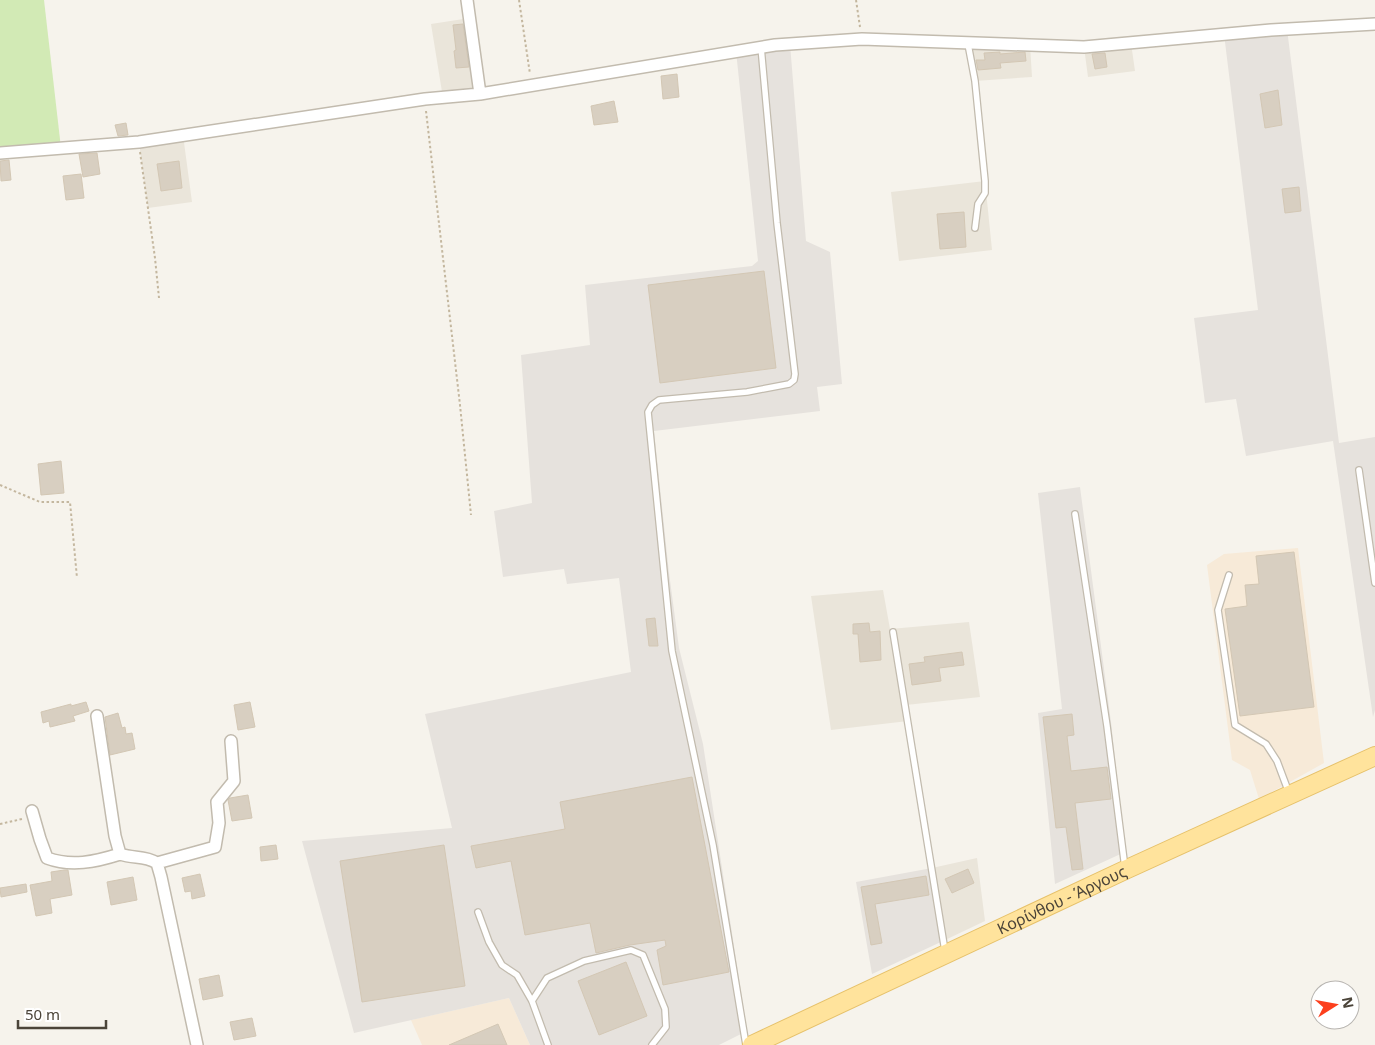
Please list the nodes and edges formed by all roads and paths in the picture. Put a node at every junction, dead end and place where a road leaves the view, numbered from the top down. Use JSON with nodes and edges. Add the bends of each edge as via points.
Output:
{"nodes":[{"id":1,"x":467,"y":0,"type":"edge"},
{"id":2,"x":519,"y":0,"type":"edge"},
{"id":3,"x":856,"y":0,"type":"edge"},
{"id":4,"x":1375,"y":24,"type":"edge"},
{"id":5,"x":862,"y":39,"type":"junction"},
{"id":6,"x":968,"y":44,"type":"junction"},
{"id":7,"x":762,"y":47,"type":"junction"},
{"id":8,"x":532,"y":86,"type":"junction"},
{"id":9,"x":480,"y":94,"type":"junction"},
{"id":10,"x":425,"y":99,"type":"junction"},
{"id":11,"x":139,"y":142,"type":"junction"},
{"id":12,"x":0,"y":153,"type":"edge"},
{"id":13,"x":976,"y":228,"type":"dead end"},
{"id":14,"x":159,"y":298,"type":"dead end"},
{"id":15,"x":1359,"y":470,"type":"dead end"},
{"id":16,"x":0,"y":485,"type":"edge"},
{"id":17,"x":1075,"y":514,"type":"dead end"},
{"id":18,"x":471,"y":515,"type":"dead end"},
{"id":19,"x":1229,"y":575,"type":"dead end"},
{"id":20,"x":77,"y":578,"type":"dead end"},
{"id":21,"x":1375,"y":583,"type":"edge"},
{"id":22,"x":893,"y":632,"type":"dead end"},
{"id":23,"x":97,"y":716,"type":"dead end"},
{"id":24,"x":231,"y":741,"type":"dead end"},
{"id":25,"x":1375,"y":756,"type":"edge"},
{"id":26,"x":1290,"y":795,"type":"junction"},
{"id":27,"x":34,"y":815,"type":"joint"},
{"id":28,"x":0,"y":824,"type":"edge"},
{"id":29,"x":120,"y":854,"type":"junction"},
{"id":30,"x":157,"y":863,"type":"junction"},
{"id":31,"x":1125,"y":870,"type":"junction"},
{"id":32,"x":478,"y":912,"type":"dead end"},
{"id":33,"x":946,"y":955,"type":"junction"},
{"id":34,"x":532,"y":1001,"type":"junction"},
{"id":35,"x":197,"y":1045,"type":"edge"},
{"id":36,"x":548,"y":1045,"type":"edge"},
{"id":37,"x":652,"y":1045,"type":"edge"},
{"id":38,"x":746,"y":1045,"type":"edge"},
{"id":39,"x":752,"y":1045,"type":"edge"}],
"edges":[{"from":1,"to":9,"type":"street"},
{"from":2,"to":8,"type":"path"},
{"from":3,"to":5,"type":"path"},
{"from":4,"to":6,"type":"street","via":[[1084,47]]},
{"from":5,"to":6,"type":"street"},
{"from":5,"to":7,"type":"street"},
{"from":6,"to":13,"type":"lane","via":[[985,180]]},
{"from":7,"to":8,"type":"street"},
{"from":7,"to":38,"type":"lane","via":[[794,380],[789,384],[747,392],[659,400],[648,412],[672,651],[713,845]]},
{"from":8,"to":9,"type":"street"},
{"from":9,"to":10,"type":"street"},
{"from":10,"to":11,"type":"street"},
{"from":10,"to":18,"type":"path"},
{"from":11,"to":12,"type":"street"},
{"from":11,"to":14,"type":"path"},
{"from":15,"to":21,"type":"lane"},
{"from":16,"to":20,"type":"path","via":[[40,502],[70,502]]},
{"from":17,"to":31,"type":"lane"},
{"from":19,"to":26,"type":"lane","via":[[1218,610],[1236,725],[1266,744],[1277,761]]},
{"from":22,"to":33,"type":"lane"},
{"from":23,"to":29,"type":"street"},
{"from":24,"to":30,"type":"street","via":[[234,781],[217,802],[219,824],[215,847]]},
{"from":25,"to":26,"type":"main road","name":"Κορίνθου - Άργους"},
{"from":26,"to":31,"type":"main road","name":"Κορίνθου - Άργους"},
{"from":27,"to":28,"type":"path"},
{"from":27,"to":29,"type":"street","via":[[47,858],[74,863],[98,861]]},
{"from":29,"to":30,"type":"street","via":[[131,858],[147,857]]},
{"from":30,"to":35,"type":"street"},
{"from":31,"to":33,"type":"main road","name":"Κορίνθου - Άργους"},
{"from":32,"to":34,"type":"lane","via":[[502,965],[517,975]]},
{"from":33,"to":39,"type":"main road","name":"Κορίνθου - Άργους"},
{"from":34,"to":36,"type":"lane"},
{"from":34,"to":37,"type":"lane","via":[[547,978],[584,961],[631,950],[643,955],[665,1009],[666,1027]]}]}
